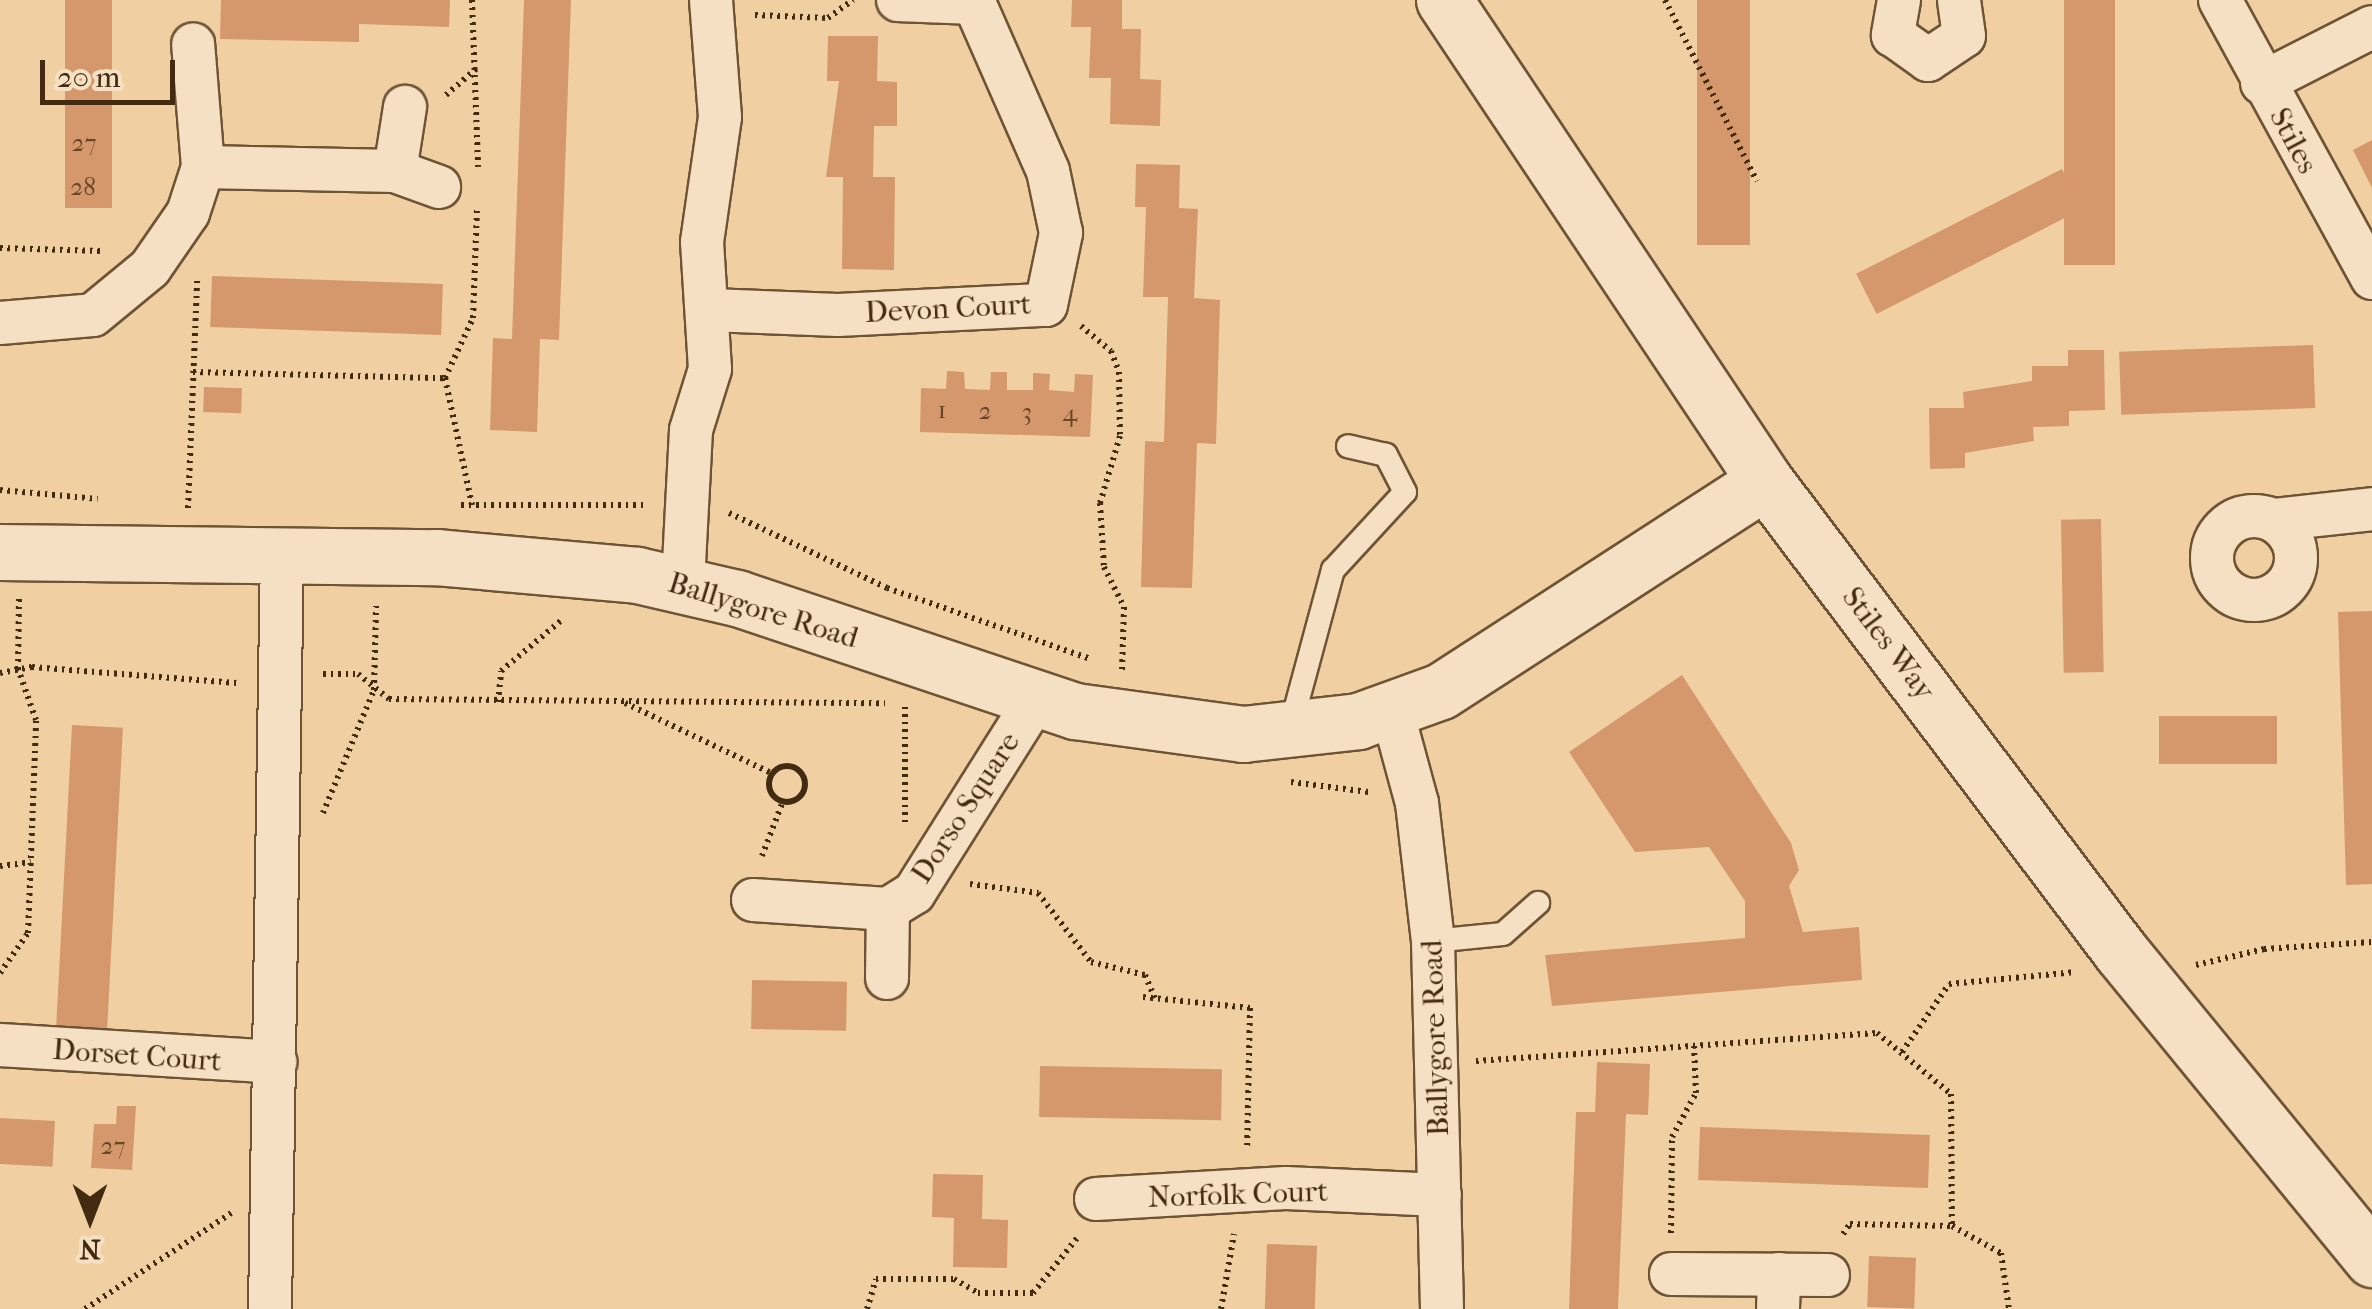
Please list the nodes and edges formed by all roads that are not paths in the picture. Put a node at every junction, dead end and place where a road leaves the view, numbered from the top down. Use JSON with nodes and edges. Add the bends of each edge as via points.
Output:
{"nodes":[{"id":1,"x":898,"y":0,"type":"edge"},
{"id":2,"x":1444,"y":0,"type":"edge"},
{"id":3,"x":1899,"y":0,"type":"edge"},
{"id":4,"x":1959,"y":0,"type":"edge"},
{"id":5,"x":2220,"y":0,"type":"edge"},
{"id":6,"x":973,"y":2,"type":"edge"},
{"id":7,"x":711,"y":6,"type":"edge"},
{"id":8,"x":2372,"y":28,"type":"edge"},
{"id":9,"x":193,"y":44,"type":"dead end"},
{"id":10,"x":2262,"y":83,"type":"junction"},
{"id":11,"x":405,"y":107,"type":"dead end"},
{"id":12,"x":203,"y":167,"type":"junction"},
{"id":13,"x":395,"y":170,"type":"junction"},
{"id":14,"x":465,"y":189,"type":"road end"},
{"id":15,"x":2372,"y":278,"type":"edge"},
{"id":16,"x":710,"y":310,"type":"junction"},
{"id":17,"x":0,"y":324,"type":"edge"},
{"id":18,"x":1348,"y":446,"type":"dead end"},
{"id":19,"x":1764,"y":481,"type":"junction"},
{"id":20,"x":2372,"y":509,"type":"edge"},
{"id":21,"x":2273,"y":520,"type":"dead end"},
{"id":22,"x":9,"y":552,"type":"edge"},
{"id":23,"x":282,"y":554,"type":"junction"},
{"id":24,"x":683,"y":583,"type":"junction"},
{"id":25,"x":1036,"y":699,"type":"junction"},
{"id":26,"x":1392,"y":711,"type":"junction"},
{"id":27,"x":1286,"y":757,"type":"junction"},
{"id":28,"x":753,"y":900,"type":"road end"},
{"id":29,"x":1538,"y":903,"type":"dead end"},
{"id":30,"x":888,"y":909,"type":"junction"},
{"id":31,"x":1433,"y":942,"type":"junction"},
{"id":32,"x":887,"y":978,"type":"dead end"},
{"id":33,"x":0,"y":1046,"type":"edge"},
{"id":34,"x":275,"y":1062,"type":"junction"},
{"id":35,"x":1440,"y":1195,"type":"junction"},
{"id":36,"x":1096,"y":1199,"type":"road end"},
{"id":37,"x":2372,"y":1258,"type":"edge"},
{"id":38,"x":1671,"y":1274,"type":"road end"},
{"id":39,"x":1828,"y":1275,"type":"road end"},
{"id":40,"x":1779,"y":1291,"type":"edge"},
{"id":41,"x":270,"y":1309,"type":"edge"},
{"id":42,"x":1442,"y":1309,"type":"edge"}],
"edges":[{"from":1,"to":6,"type":"street","name":"Devon Court"},
{"from":2,"to":19,"type":"street","name":"Stiles Way"},
{"from":3,"to":4,"type":"street","via":[[1893,35],[1928,60],[1964,36]]},
{"from":5,"to":10,"type":"street","name":"Stiles"},
{"from":6,"to":16,"type":"street","name":"Devon Court","via":[[1048,170],[1061,233],[1046,305],[838,315]]},
{"from":7,"to":16,"type":"street","via":[[720,116],[702,242]]},
{"from":8,"to":10,"type":"street"},
{"from":9,"to":12,"type":"street"},
{"from":10,"to":15,"type":"street","name":"Stiles"},
{"from":11,"to":13,"type":"street"},
{"from":12,"to":13,"type":"street"},
{"from":12,"to":17,"type":"street","via":[[179,225],[150,268],[93,314]]},
{"from":13,"to":14,"type":"street"},
{"from":16,"to":24,"type":"street"},
{"from":18,"to":27,"type":"lane","via":[[1386,455],[1405,492],[1332,570],[1298,672]]},
{"from":19,"to":26,"type":"street","name":"Ballygore Road","via":[[1489,663]]},
{"from":19,"to":37,"type":"street","name":"Stiles Way","via":[[2120,952]]},
{"from":20,"to":21,"type":"street"},
{"from":22,"to":23,"type":"street","name":"Ballygore Road"},
{"from":23,"to":24,"type":"street","name":"Ballygore Road","via":[[585,569]]},
{"from":23,"to":34,"type":"street"},
{"from":24,"to":25,"type":"street","name":"Ballygore Road"},
{"from":25,"to":27,"type":"street","name":"Ballygore Road"},
{"from":25,"to":30,"type":"street","name":"Dorso Square","via":[[920,882]]},
{"from":26,"to":27,"type":"street","name":"Ballygore Road"},
{"from":26,"to":31,"type":"street","name":"Ballygore Road","via":[[1413,786]]},
{"from":28,"to":30,"type":"street","name":"Dorso Square"},
{"from":29,"to":31,"type":"lane","via":[[1503,934]]},
{"from":30,"to":32,"type":"street","name":"Dorso Square"},
{"from":31,"to":35,"type":"street","name":"Ballygore Road"},
{"from":33,"to":34,"type":"street","name":"Dorset Court"},
{"from":34,"to":41,"type":"street"},
{"from":35,"to":36,"type":"street","name":"Norfolk Court","via":[[1244,1192]]},
{"from":35,"to":42,"type":"street","name":"Ballygore Road"},
{"from":38,"to":40,"type":"street"},
{"from":39,"to":40,"type":"street"}]}
